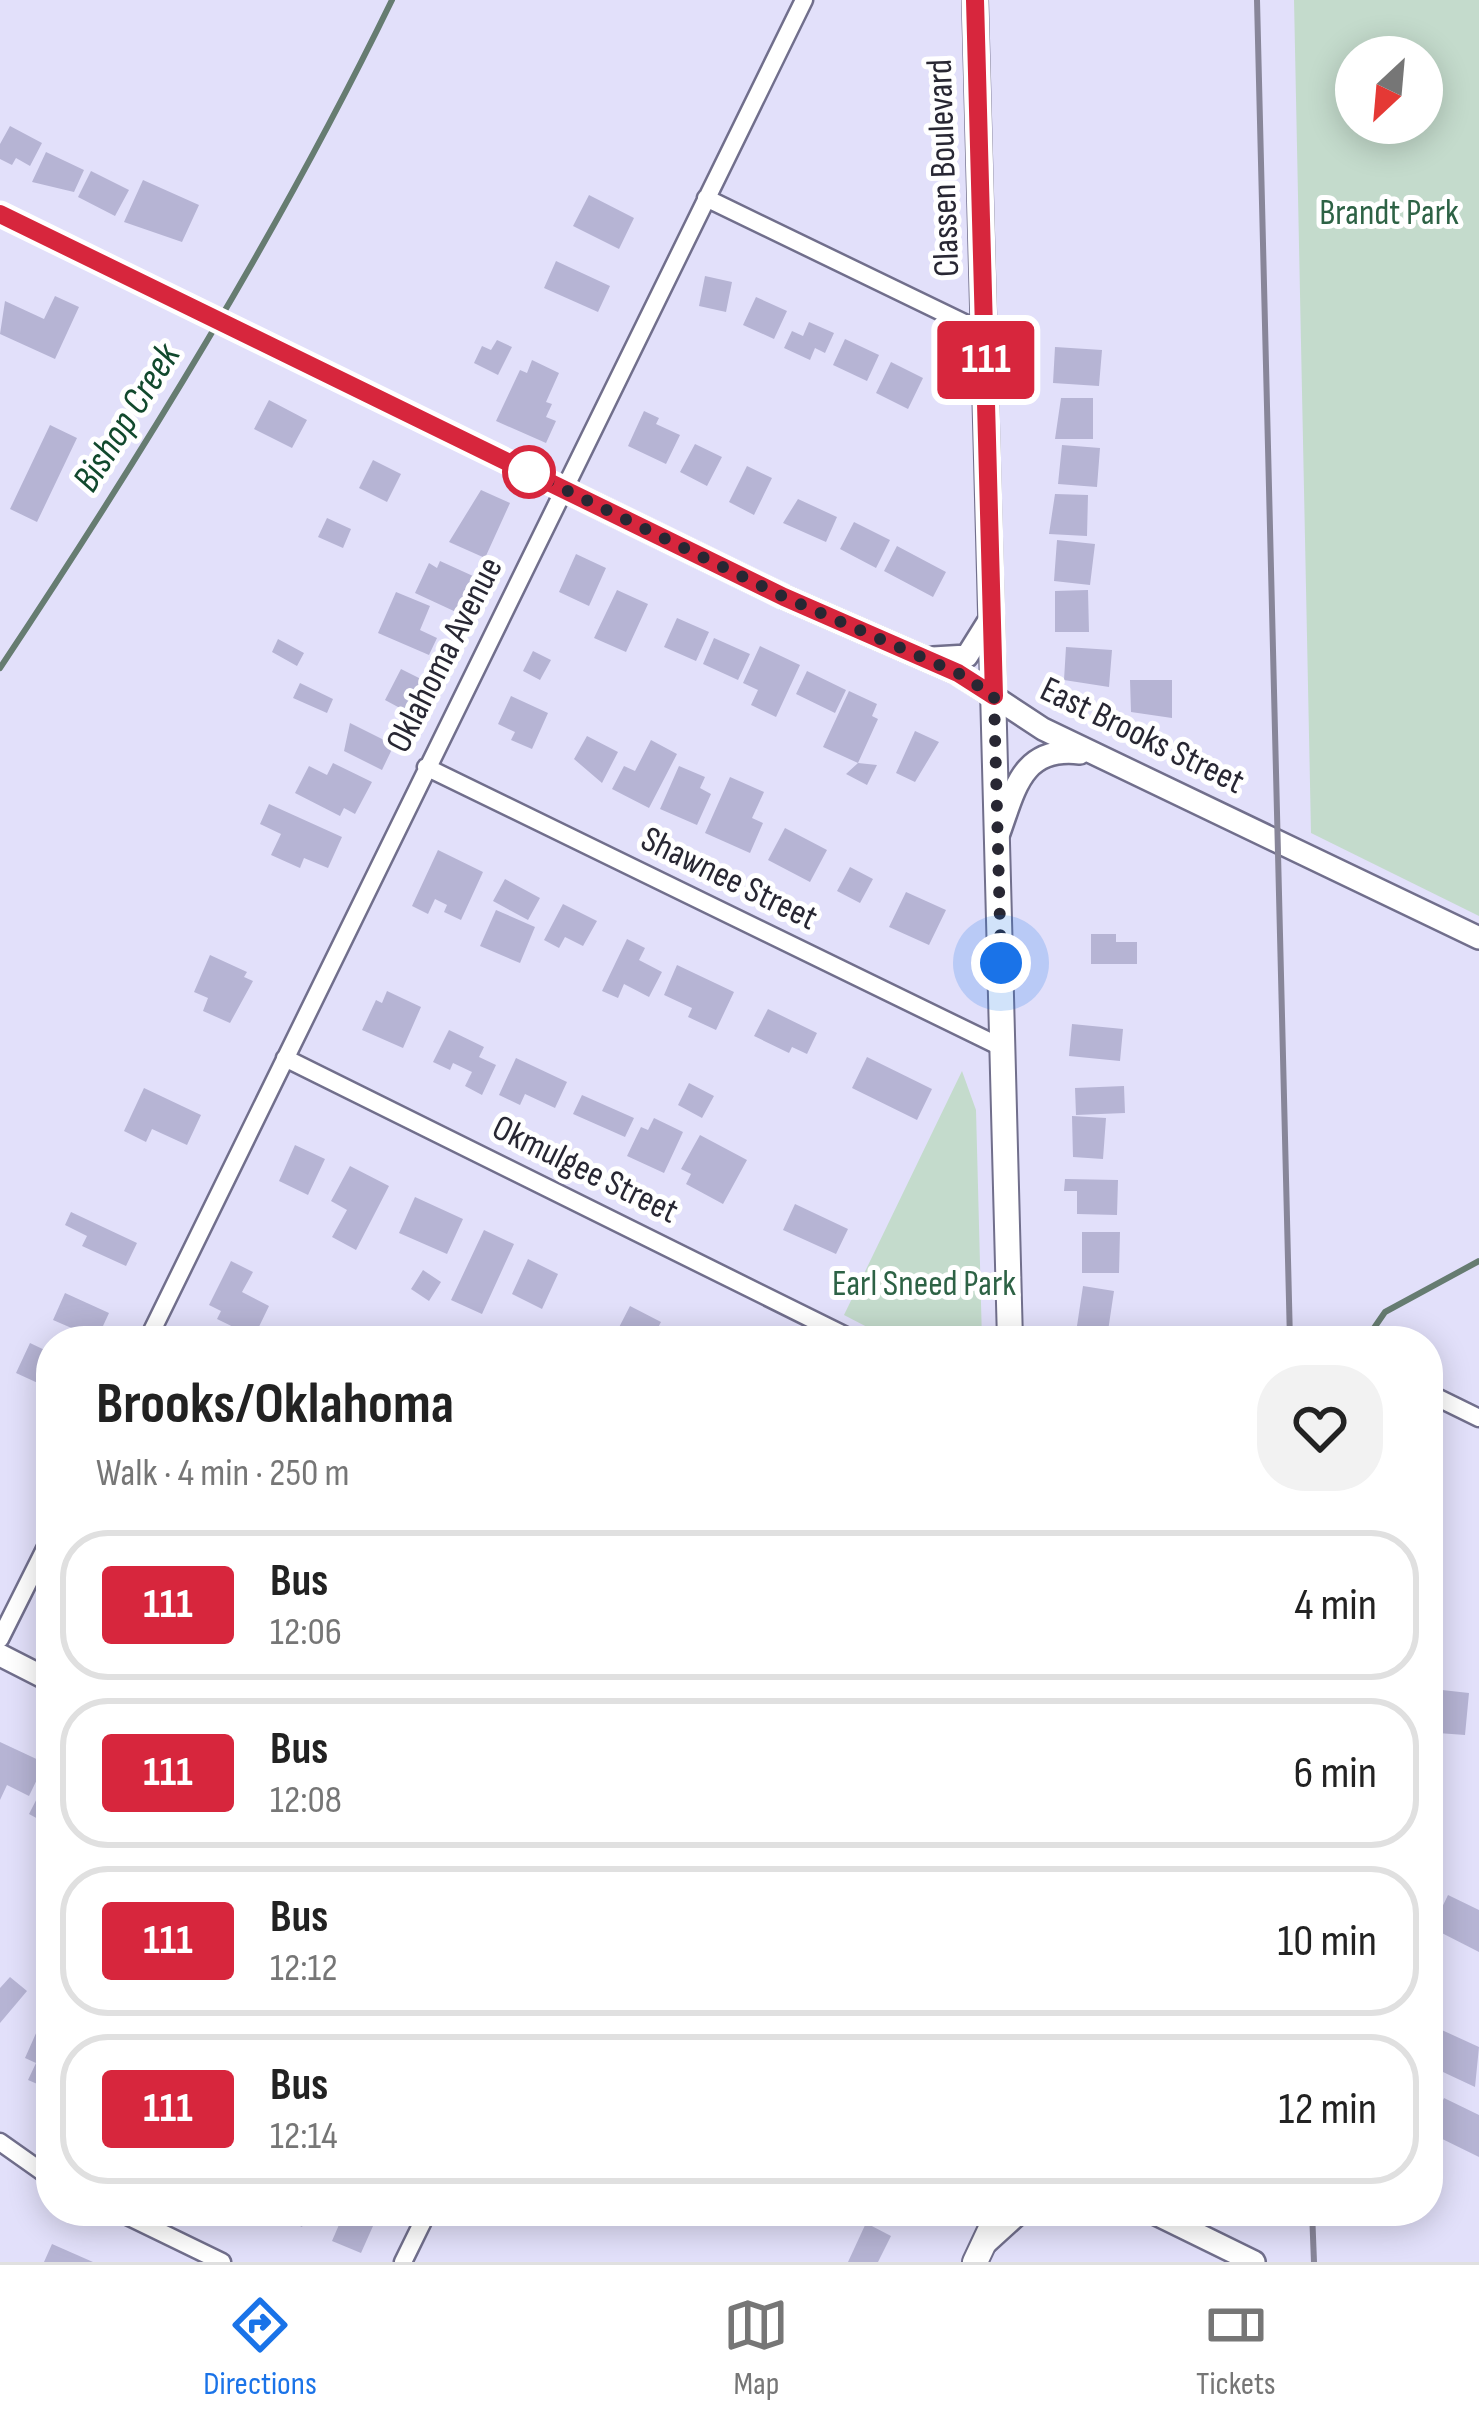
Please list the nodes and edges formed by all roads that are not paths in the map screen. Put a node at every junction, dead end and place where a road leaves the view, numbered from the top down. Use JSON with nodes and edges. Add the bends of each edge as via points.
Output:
{"nodes":[{"id":1,"x":804,"y":0,"type":"edge"},
{"id":2,"x":975,"y":0,"type":"edge"},
{"id":3,"x":706,"y":198,"type":"junction"},
{"id":4,"x":0,"y":214,"type":"edge"},
{"id":5,"x":985,"y":333,"type":"junction"},
{"id":6,"x":565,"y":490,"type":"junction"},
{"id":7,"x":992,"y":615,"type":"junction"},
{"id":8,"x":922,"y":657,"type":"junction"},
{"id":9,"x":994,"y":696,"type":"junction"},
{"id":10,"x":1093,"y":754,"type":"junction"},
{"id":11,"x":426,"y":767,"type":"junction"},
{"id":12,"x":998,"y":836,"type":"junction"},
{"id":13,"x":1479,"y":938,"type":"edge"},
{"id":14,"x":1003,"y":1048,"type":"junction"},
{"id":15,"x":286,"y":1058,"type":"junction"},
{"id":16,"x":154,"y":1326,"type":"edge"},
{"id":17,"x":826,"y":1326,"type":"edge"},
{"id":18,"x":1010,"y":1326,"type":"edge"},
{"id":19,"x":1443,"y":1400,"type":"edge"},
{"id":20,"x":1479,"y":1418,"type":"edge"},
{"id":21,"x":36,"y":1567,"type":"edge"},
{"id":22,"x":0,"y":1639,"type":"edge"},
{"id":23,"x":0,"y":1655,"type":"edge"},
{"id":24,"x":36,"y":1673,"type":"edge"},
{"id":25,"x":0,"y":2142,"type":"edge"},
{"id":26,"x":36,"y":2167,"type":"edge"},
{"id":27,"x":148,"y":2226,"type":"edge"},
{"id":28,"x":421,"y":2226,"type":"edge"},
{"id":29,"x":992,"y":2226,"type":"edge"},
{"id":30,"x":1006,"y":2226,"type":"edge"},
{"id":31,"x":1181,"y":2226,"type":"edge"},
{"id":32,"x":978,"y":2254,"type":"edge"},
{"id":33,"x":222,"y":2262,"type":"edge"},
{"id":34,"x":403,"y":2262,"type":"edge"},
{"id":35,"x":1255,"y":2262,"type":"edge"}],
"edges":[{"from":1,"to":3,"type":"street","name":"Oklahoma Avenue"},
{"from":2,"to":5,"type":"main road","name":"Classen Boulevard"},
{"from":3,"to":5,"type":"street"},
{"from":3,"to":6,"type":"street","name":"Oklahoma Avenue"},
{"from":4,"to":6,"type":"street","name":"East Brooks Street"},
{"from":5,"to":7,"type":"main road","name":"Classen Boulevard"},
{"from":6,"to":8,"type":"street","name":"East Brooks Street"},
{"from":6,"to":11,"type":"street","name":"Oklahoma Avenue"},
{"from":7,"to":8,"type":"street","via":[[967,656]]},
{"from":7,"to":9,"type":"main road","name":"Classen Boulevard"},
{"from":8,"to":9,"type":"street","name":"East Brooks Street"},
{"from":9,"to":10,"type":"street","name":"East Brooks Street"},
{"from":9,"to":12,"type":"main road","name":"Classen Boulevard"},
{"from":10,"to":12,"type":"street","via":[[1064,751],[1027,765]]},
{"from":10,"to":13,"type":"street","name":"East Brooks Street"},
{"from":11,"to":14,"type":"street","name":"Shawnee Street"},
{"from":11,"to":15,"type":"street","name":"Oklahoma Avenue"},
{"from":12,"to":14,"type":"main road","name":"Classen Boulevard"},
{"from":14,"to":18,"type":"main road","name":"Classen Boulevard"},
{"from":15,"to":16,"type":"street","name":"Oklahoma Avenue"},
{"from":15,"to":17,"type":"street","name":"Okmulgee Street"},
{"from":19,"to":20,"type":"street"},
{"from":21,"to":22,"type":"street"},
{"from":23,"to":24,"type":"street"},
{"from":25,"to":26,"type":"street"},
{"from":27,"to":33,"type":"street"},
{"from":28,"to":34,"type":"street"},
{"from":29,"to":32,"type":"main road"},
{"from":30,"to":32,"type":"street"},
{"from":31,"to":35,"type":"street"}]}
